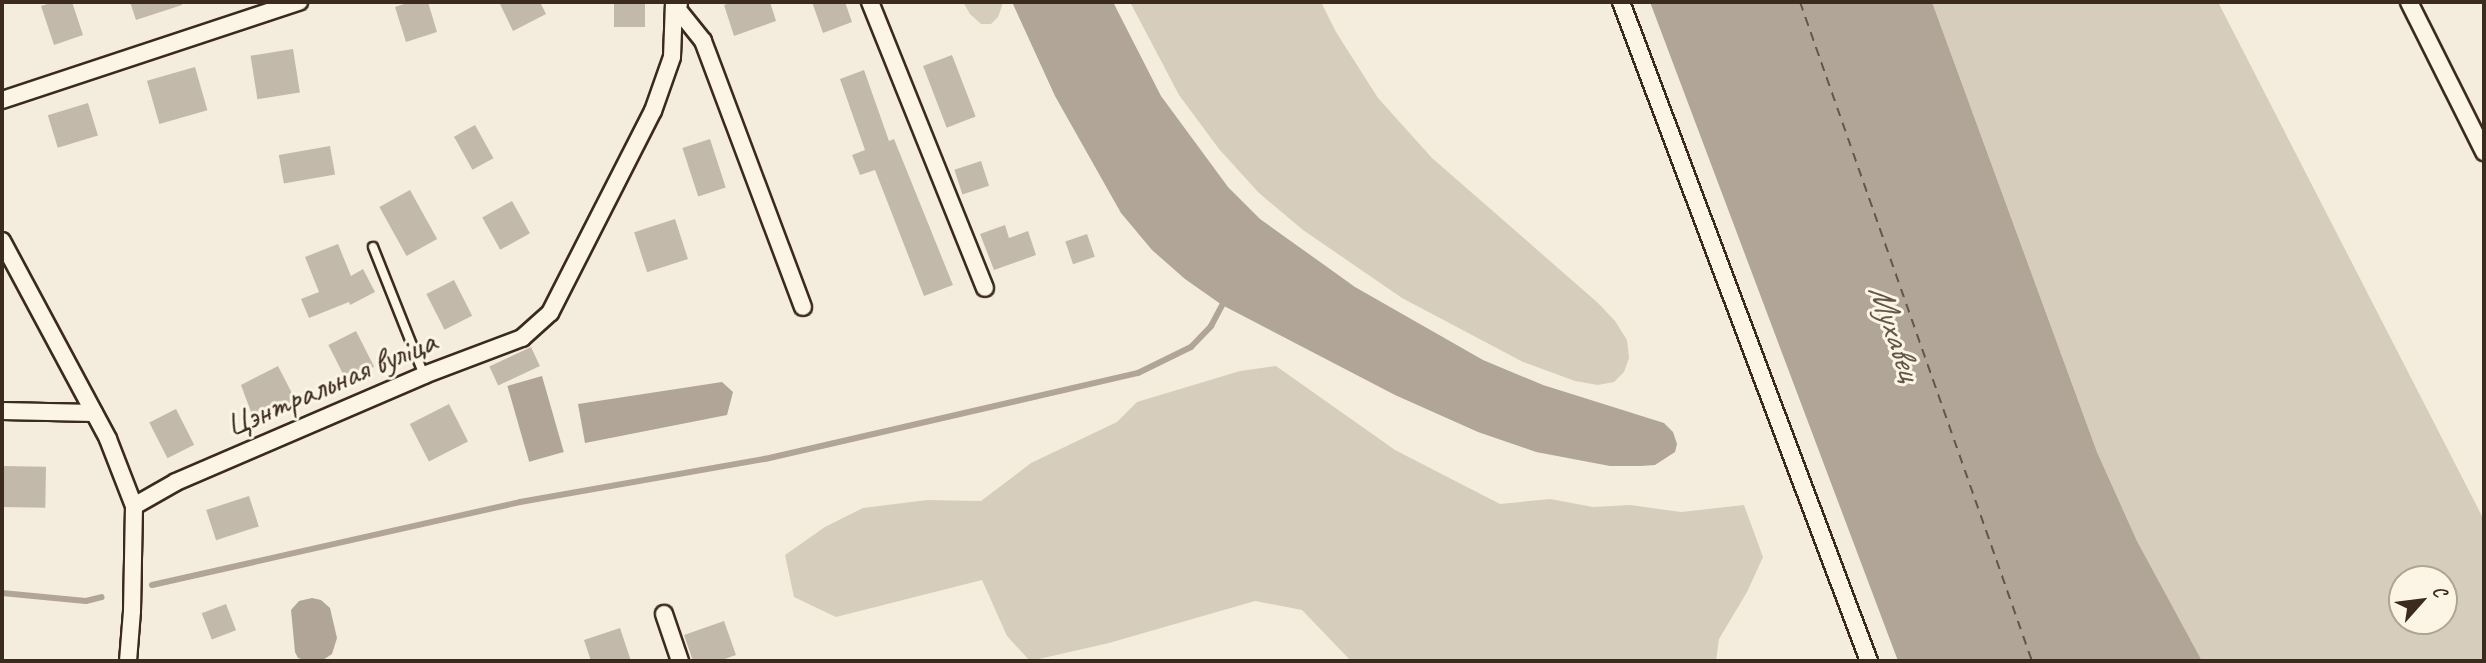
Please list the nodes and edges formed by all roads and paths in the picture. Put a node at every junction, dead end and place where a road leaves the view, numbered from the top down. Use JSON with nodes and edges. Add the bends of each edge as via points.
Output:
{"nodes":[{"id":1,"x":299,"y":2,"type":"edge"},
{"id":2,"x":870,"y":2,"type":"edge"},
{"id":3,"x":1621,"y":2,"type":"edge"},
{"id":4,"x":2409,"y":2,"type":"edge"},
{"id":5,"x":678,"y":3,"type":"edge"},
{"id":6,"x":2,"y":100,"type":"edge"},
{"id":7,"x":2484,"y":152,"type":"edge"},
{"id":8,"x":2,"y":241,"type":"edge"},
{"id":9,"x":373,"y":247,"type":"dead end"},
{"id":10,"x":985,"y":288,"type":"dead end"},
{"id":11,"x":803,"y":307,"type":"dead end"},
{"id":12,"x":424,"y":375,"type":"junction"},
{"id":13,"x":2,"y":411,"type":"edge"},
{"id":14,"x":94,"y":413,"type":"junction"},
{"id":15,"x":134,"y":506,"type":"junction"},
{"id":16,"x":664,"y":614,"type":"dead end"},
{"id":17,"x":128,"y":661,"type":"edge"},
{"id":18,"x":680,"y":661,"type":"edge"},
{"id":19,"x":1869,"y":661,"type":"edge"}],
"edges":[{"from":1,"to":6,"type":"street"},
{"from":2,"to":10,"type":"street"},
{"from":3,"to":19,"type":"street"},
{"from":4,"to":7,"type":"street"},
{"from":5,"to":11,"type":"street","via":[[702,41]]},
{"from":5,"to":12,"type":"street","name":"Цэнтральная вуліца","via":[[672,57],[653,111],[550,313],[522,338]]},
{"from":8,"to":14,"type":"street"},
{"from":9,"to":12,"type":"lane"},
{"from":12,"to":15,"type":"street","name":"Цэнтральная вуліца","via":[[176,482]]},
{"from":13,"to":14,"type":"street"},
{"from":14,"to":15,"type":"street"},
{"from":15,"to":17,"type":"street"},
{"from":16,"to":18,"type":"street"}]}
